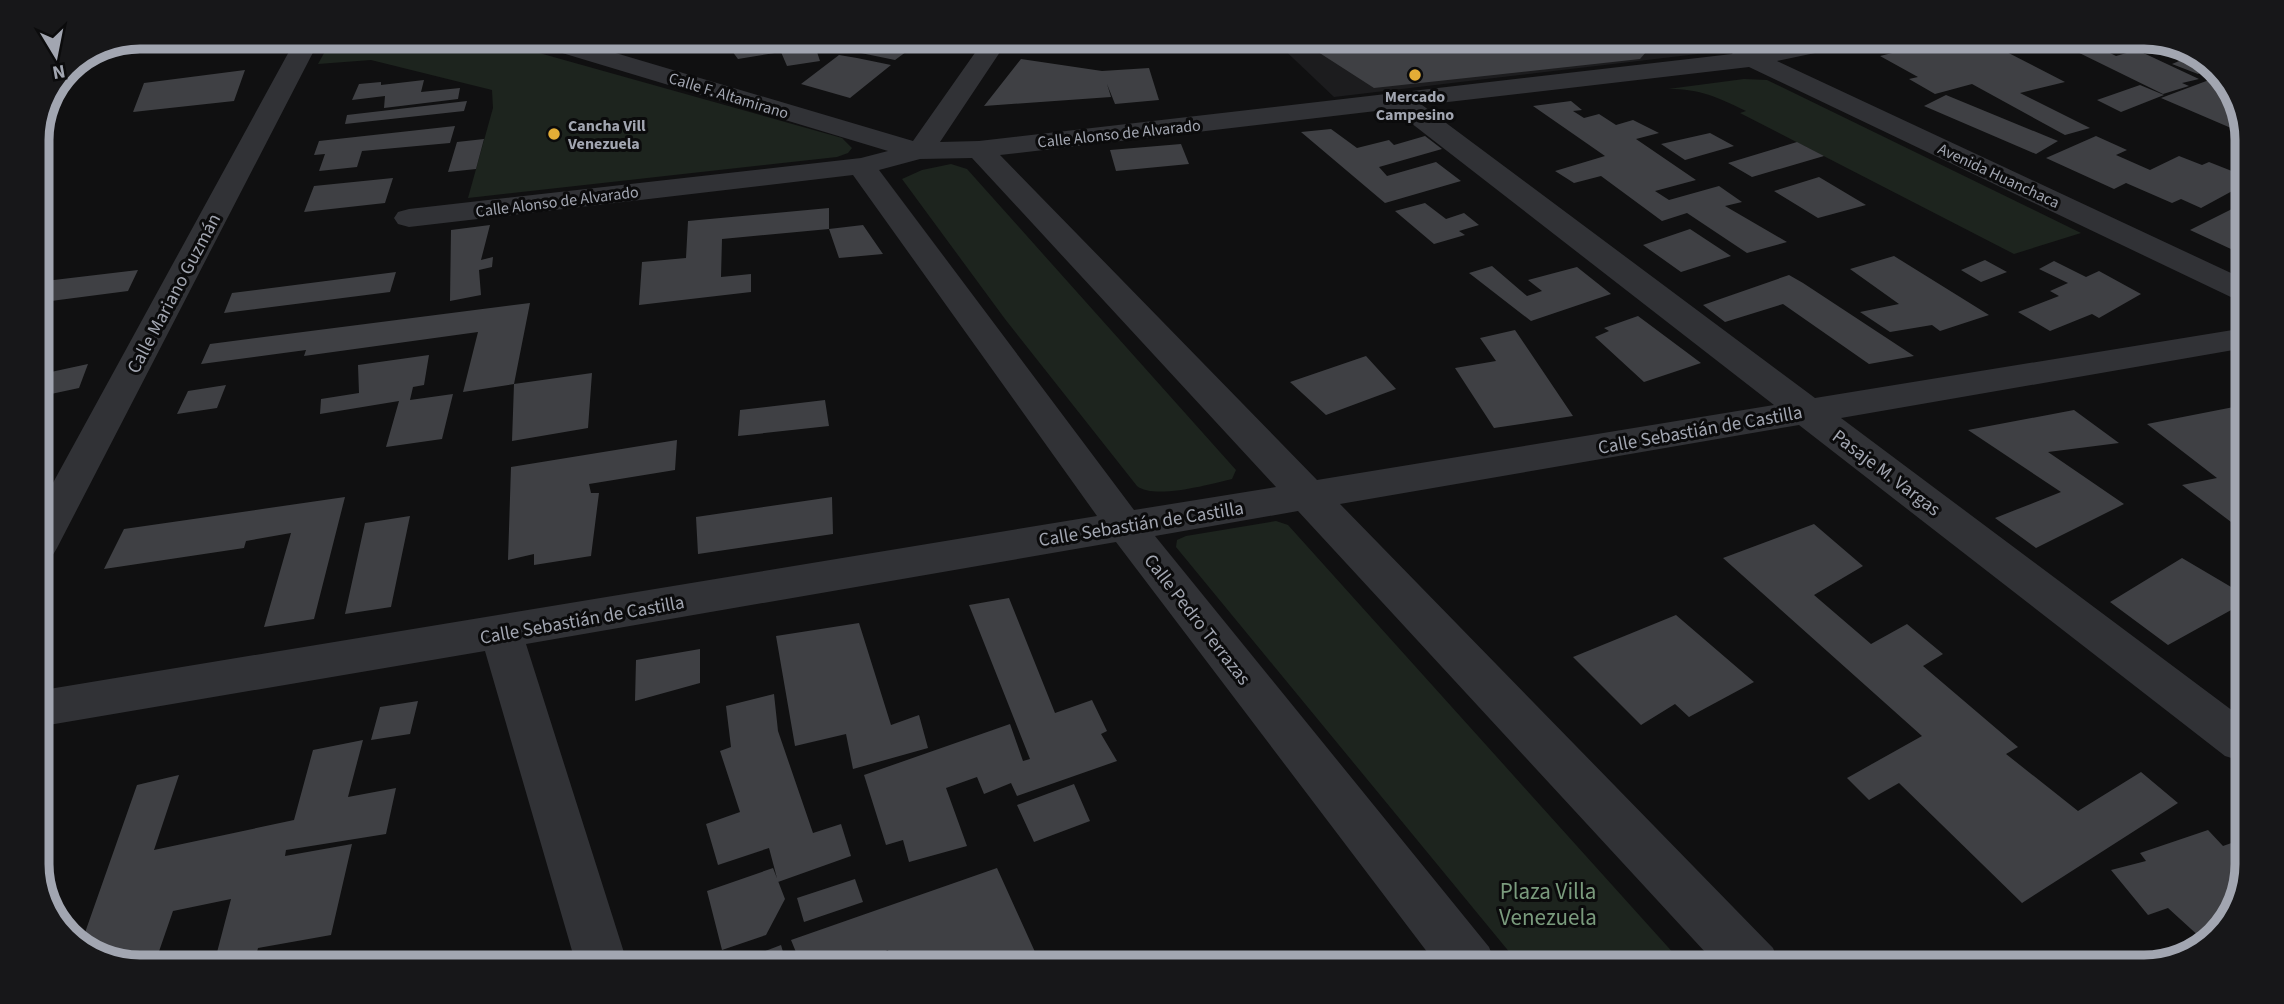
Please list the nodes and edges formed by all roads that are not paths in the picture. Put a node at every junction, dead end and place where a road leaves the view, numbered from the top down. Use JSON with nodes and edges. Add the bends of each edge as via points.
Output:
{"nodes":[{"id":1,"x":303,"y":49,"type":"edge"},
{"id":2,"x":575,"y":49,"type":"edge"},
{"id":3,"x":990,"y":49,"type":"edge"},
{"id":4,"x":1731,"y":49,"type":"edge"},
{"id":5,"x":1801,"y":49,"type":"edge"},
{"id":6,"x":1752,"y":59,"type":"junction"},
{"id":7,"x":1399,"y":101,"type":"junction"},
{"id":8,"x":979,"y":149,"type":"junction"},
{"id":9,"x":920,"y":151,"type":"junction"},
{"id":10,"x":861,"y":166,"type":"junction"},
{"id":11,"x":409,"y":218,"type":"dead end"},
{"id":12,"x":2235,"y":287,"type":"edge"},
{"id":13,"x":2235,"y":340,"type":"edge"},
{"id":14,"x":1807,"y":411,"type":"junction"},
{"id":15,"x":1308,"y":495,"type":"junction"},
{"id":16,"x":49,"y":525,"type":"edge"},
{"id":17,"x":1124,"y":525,"type":"junction"},
{"id":18,"x":501,"y":633,"type":"junction"},
{"id":19,"x":49,"y":707,"type":"edge"},
{"id":20,"x":2235,"y":737,"type":"edge"},
{"id":21,"x":599,"y":955,"type":"edge"},
{"id":22,"x":1462,"y":955,"type":"edge"},
{"id":23,"x":1744,"y":955,"type":"edge"}],
"edges":[{"from":1,"to":16,"type":"street","name":"Calle Mariano Guzmán"},
{"from":2,"to":9,"type":"street","name":"Calle F. Altamirano"},
{"from":3,"to":9,"type":"street"},
{"from":4,"to":6,"type":"street","name":"Avenida Huanchaca"},
{"from":5,"to":6,"type":"street","name":"Calle Alonso de Alvarado"},
{"from":6,"to":7,"type":"street","name":"Calle Alonso de Alvarado"},
{"from":6,"to":12,"type":"street","name":"Avenida Huanchaca"},
{"from":7,"to":8,"type":"street","name":"Calle Alonso de Alvarado"},
{"from":7,"to":14,"type":"street","name":"Pasaje M. Vargas"},
{"from":8,"to":9,"type":"street","name":"Calle Alonso de Alvarado"},
{"from":8,"to":15,"type":"street"},
{"from":9,"to":10,"type":"street","name":"Calle Alonso de Alvarado"},
{"from":10,"to":11,"type":"street","name":"Calle Alonso de Alvarado"},
{"from":10,"to":17,"type":"street","name":"Calle Pedro Terrazas"},
{"from":13,"to":14,"type":"street","name":"Calle Sebastián de Castilla"},
{"from":14,"to":15,"type":"street","name":"Calle Sebastián de Castilla"},
{"from":14,"to":20,"type":"street","name":"Pasaje M. Vargas"},
{"from":15,"to":17,"type":"street","name":"Calle Sebastián de Castilla"},
{"from":15,"to":23,"type":"street"},
{"from":17,"to":18,"type":"street","name":"Calle Sebastián de Castilla"},
{"from":17,"to":22,"type":"street","name":"Calle Pedro Terrazas"},
{"from":18,"to":19,"type":"street","name":"Calle Sebastián de Castilla"},
{"from":18,"to":21,"type":"street"}]}
